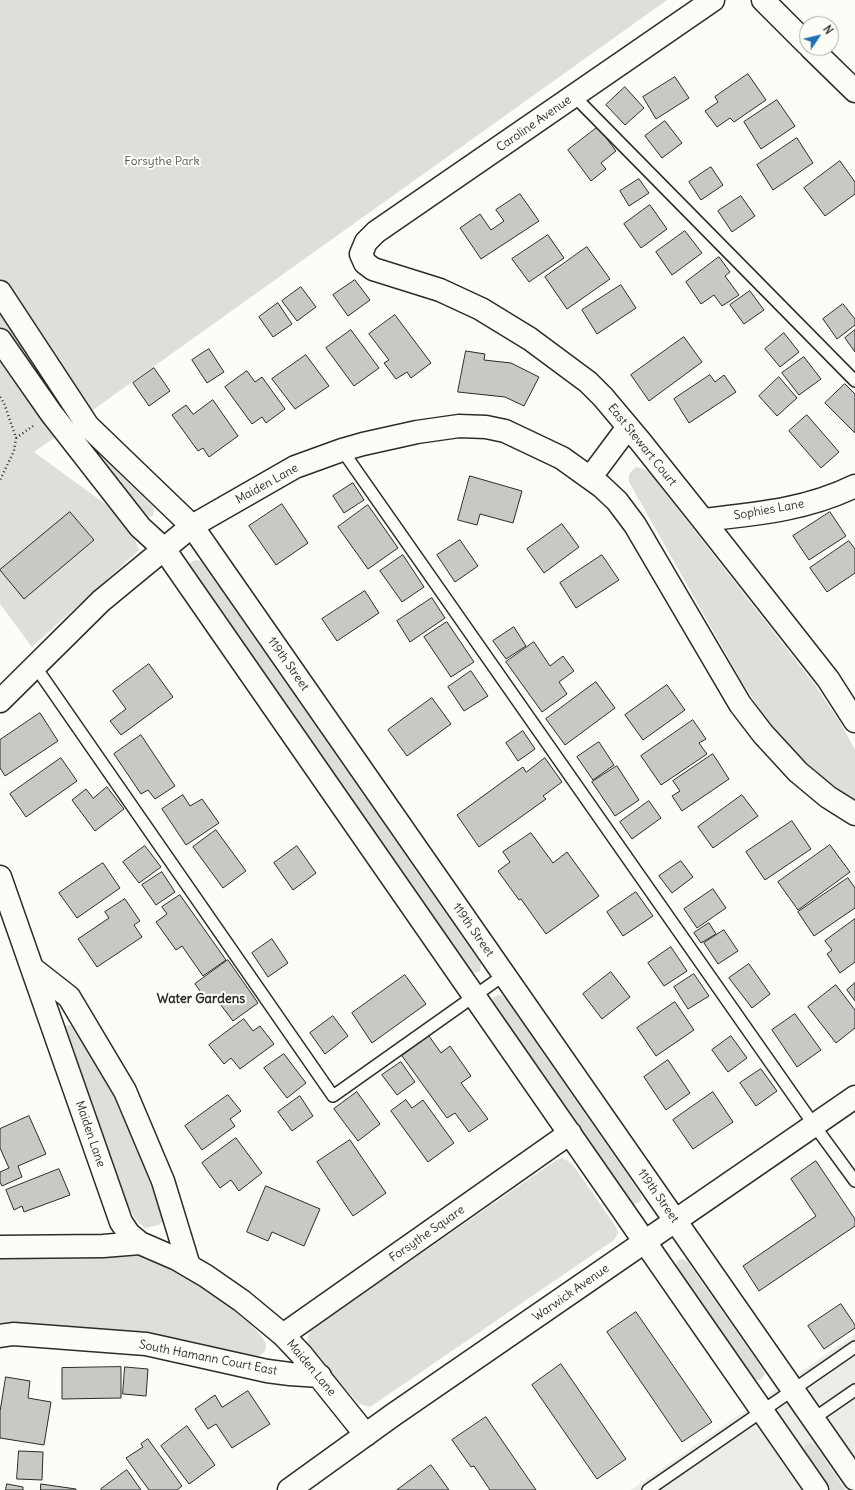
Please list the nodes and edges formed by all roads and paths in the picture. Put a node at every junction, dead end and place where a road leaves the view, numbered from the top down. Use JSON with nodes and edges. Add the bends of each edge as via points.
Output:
{"nodes":[{"id":1,"x":713,"y":0,"type":"edge"},
{"id":2,"x":763,"y":0,"type":"edge"},
{"id":3,"x":799,"y":36,"type":"edge"},
{"id":4,"x":819,"y":56,"type":"edge"},
{"id":5,"x":855,"y":92,"type":"edge"},
{"id":6,"x":574,"y":96,"type":"junction"},
{"id":7,"x":361,"y":254,"type":"joint"},
{"id":8,"x":0,"y":292,"type":"edge"},
{"id":9,"x":0,"y":340,"type":"edge"},
{"id":10,"x":855,"y":381,"type":"edge"},
{"id":11,"x":0,"y":397,"type":"edge"},
{"id":12,"x":634,"y":434,"type":"junction"},
{"id":13,"x":342,"y":450,"type":"junction"},
{"id":14,"x":0,"y":480,"type":"edge"},
{"id":15,"x":596,"y":482,"type":"junction"},
{"id":16,"x":855,"y":486,"type":"edge"},
{"id":17,"x":703,"y":520,"type":"junction"},
{"id":18,"x":192,"y":526,"type":"junction"},
{"id":19,"x":164,"y":549,"type":"junction"},
{"id":20,"x":35,"y":666,"type":"junction"},
{"id":21,"x":0,"y":701,"type":"edge"},
{"id":22,"x":855,"y":721,"type":"edge"},
{"id":23,"x":855,"y":814,"type":"edge"},
{"id":24,"x":0,"y":877,"type":"edge"},
{"id":25,"x":5,"y":905,"type":"edge"},
{"id":26,"x":32,"y":968,"type":"junction"},
{"id":27,"x":504,"y":975,"type":"junction"},
{"id":28,"x":474,"y":996,"type":"junction"},
{"id":29,"x":855,"y":1097,"type":"edge"},
{"id":30,"x":814,"y":1125,"type":"junction"},
{"id":31,"x":570,"y":1133,"type":"junction"},
{"id":32,"x":855,"y":1181,"type":"edge"},
{"id":33,"x":676,"y":1221,"type":"junction"},
{"id":34,"x":645,"y":1242,"type":"junction"},
{"id":35,"x":140,"y":1243,"type":"junction"},
{"id":36,"x":0,"y":1246,"type":"edge"},
{"id":37,"x":190,"y":1266,"type":"junction"},
{"id":38,"x":283,"y":1335,"type":"junction"},
{"id":39,"x":0,"y":1336,"type":"edge"},
{"id":40,"x":855,"y":1347,"type":"edge"},
{"id":41,"x":320,"y":1376,"type":"junction"},
{"id":42,"x":793,"y":1390,"type":"junction"},
{"id":43,"x":853,"y":1394,"type":"edge"},
{"id":44,"x":762,"y":1411,"type":"junction"},
{"id":45,"x":814,"y":1419,"type":"junction"},
{"id":46,"x":366,"y":1435,"type":"junction"},
{"id":47,"x":855,"y":1479,"type":"edge"},
{"id":48,"x":289,"y":1490,"type":"edge"},
{"id":49,"x":648,"y":1490,"type":"edge"},
{"id":50,"x":817,"y":1490,"type":"edge"}],
"edges":[{"from":1,"to":6,"type":"street","name":"Caroline Avenue"},
{"from":2,"to":3,"type":"street"},
{"from":4,"to":5,"type":"street"},
{"from":6,"to":7,"type":"street","name":"Caroline Avenue","via":[[376,232],[366,242]]},
{"from":6,"to":10,"type":"lane"},
{"from":7,"to":12,"type":"street","name":"East Stewart Court","via":[[365,263],[373,269],[440,290],[530,338],[588,382]]},
{"from":8,"to":18,"type":"street","name":"119th Street","via":[[88,426]]},
{"from":9,"to":19,"type":"street","via":[[51,413],[140,528]]},
{"from":11,"to":14,"type":"path","via":[[16,438],[14,452]]},
{"from":12,"to":15,"type":"street"},
{"from":12,"to":17,"type":"street","name":"East Stewart Court"},
{"from":13,"to":15,"type":"street","name":"Maiden Lane","via":[[417,432],[459,426],[486,427],[523,438],[562,458]]},
{"from":13,"to":18,"type":"street","name":"Maiden Lane","via":[[296,467]]},
{"from":13,"to":30,"type":"lane"},
{"from":15,"to":23,"type":"street","via":[[617,501],[635,525],[740,704],[763,734],[798,772]]},
{"from":16,"to":17,"type":"street","name":"Sophies Lane","via":[[796,508]]},
{"from":17,"to":22,"type":"street","name":"East Stewart Court","via":[[828,679]]},
{"from":18,"to":19,"type":"street","name":"Maiden Lane"},
{"from":18,"to":27,"type":"street","name":"119th Street"},
{"from":19,"to":20,"type":"street","name":"Maiden Lane","via":[[101,601]]},
{"from":19,"to":28,"type":"street"},
{"from":20,"to":21,"type":"street","name":"Maiden Lane"},
{"from":20,"to":28,"type":"lane","via":[[333,1096]]},
{"from":24,"to":25,"type":"street","name":"Maiden Lane"},
{"from":25,"to":26,"type":"street","name":"Maiden Lane"},
{"from":26,"to":35,"type":"street","name":"Maiden Lane","via":[[121,1222],[129,1234]]},
{"from":26,"to":37,"type":"street","via":[[69,998],[125,1091],[164,1181]]},
{"from":27,"to":28,"type":"lane"},
{"from":27,"to":33,"type":"street","name":"119th Street"},
{"from":28,"to":31,"type":"street"},
{"from":29,"to":30,"type":"street","name":"Warwick Avenue"},
{"from":30,"to":32,"type":"lane"},
{"from":30,"to":33,"type":"street","name":"Warwick Avenue"},
{"from":31,"to":34,"type":"street"},
{"from":31,"to":38,"type":"street","name":"Forsythe Square"},
{"from":33,"to":34,"type":"street","name":"Warwick Avenue"},
{"from":33,"to":42,"type":"street","name":"119th Street"},
{"from":34,"to":44,"type":"street"},
{"from":34,"to":46,"type":"street","name":"Warwick Avenue"},
{"from":35,"to":36,"type":"street","via":[[103,1246]]},
{"from":35,"to":37,"type":"street","name":"Maiden Lane"},
{"from":37,"to":38,"type":"street","name":"Maiden Lane","via":[[242,1301]]},
{"from":38,"to":41,"type":"street","name":"Maiden Lane"},
{"from":39,"to":41,"type":"street","name":"South Hamann Court East","via":[[13,1334],[146,1344],[267,1371]]},
{"from":40,"to":42,"type":"lane"},
{"from":41,"to":46,"type":"street","name":"Maiden Lane"},
{"from":42,"to":44,"type":"lane"},
{"from":42,"to":45,"type":"street","name":"119th Street"},
{"from":43,"to":45,"type":"lane"},
{"from":44,"to":49,"type":"lane"},
{"from":44,"to":50,"type":"street"},
{"from":45,"to":47,"type":"street","name":"119th Street"},
{"from":46,"to":48,"type":"street","name":"Warwick Avenue"}]}
